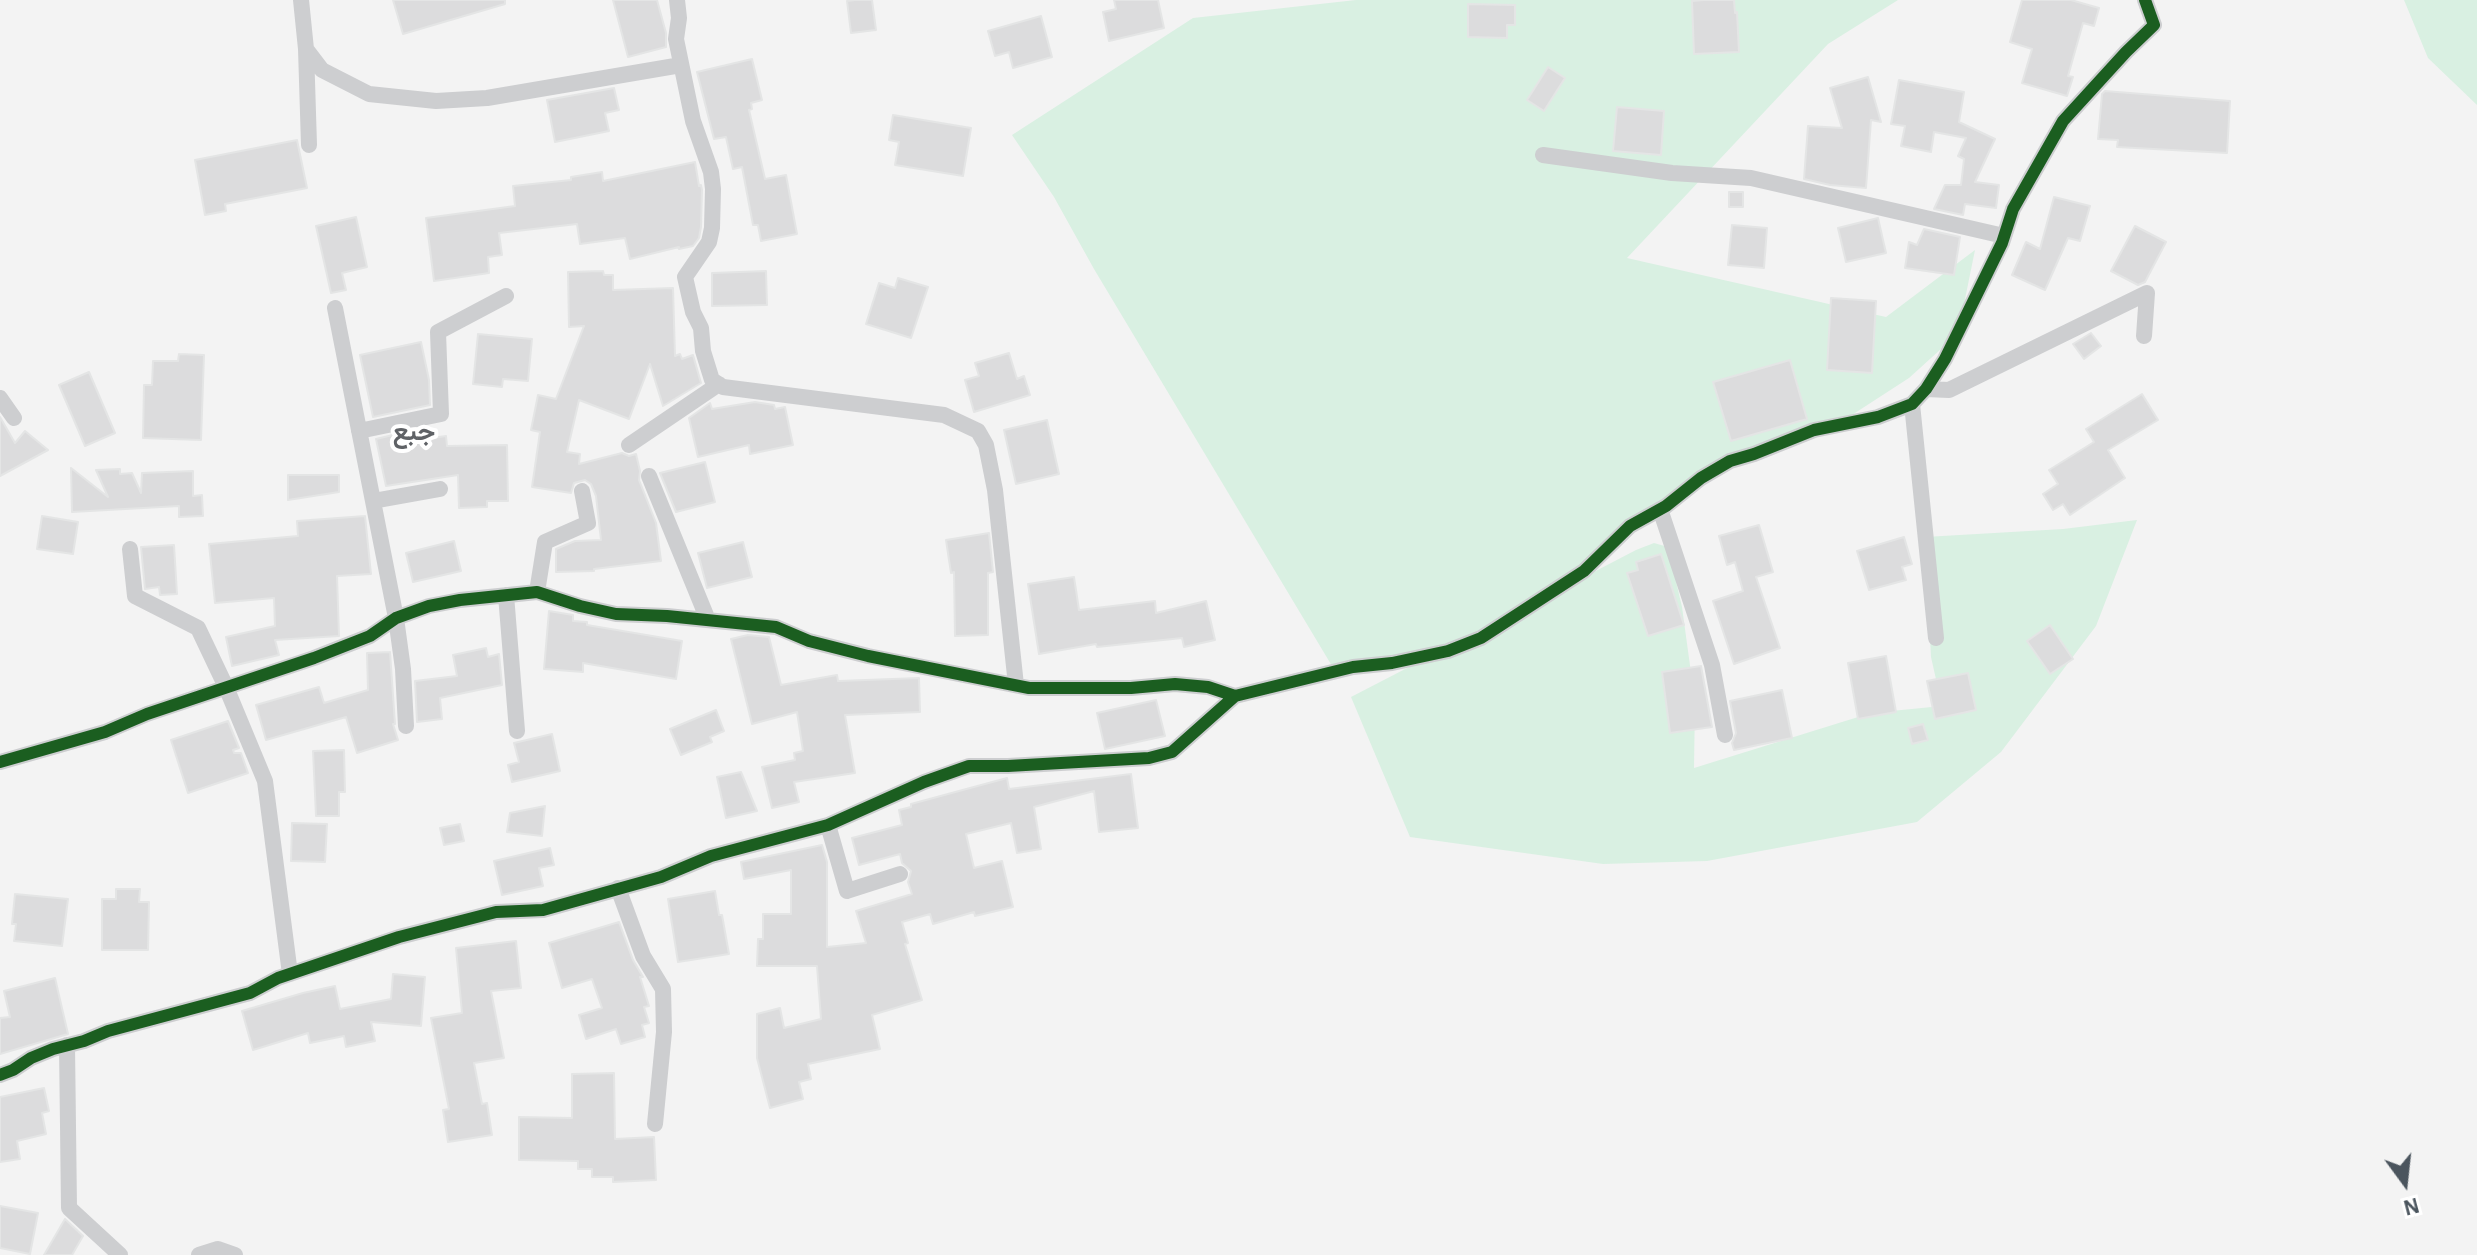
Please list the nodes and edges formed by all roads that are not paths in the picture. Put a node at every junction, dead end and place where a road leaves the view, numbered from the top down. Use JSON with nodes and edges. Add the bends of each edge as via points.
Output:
{"nodes":[{"id":1,"x":301,"y":0,"type":"edge"},
{"id":2,"x":677,"y":0,"type":"edge"},
{"id":3,"x":2145,"y":0,"type":"edge"},
{"id":4,"x":306,"y":49,"type":"junction"},
{"id":5,"x":681,"y":65,"type":"junction"},
{"id":6,"x":309,"y":145,"type":"dead end"},
{"id":7,"x":1543,"y":155,"type":"dead end"},
{"id":8,"x":2004,"y":236,"type":"junction"},
{"id":9,"x":506,"y":296,"type":"dead end"},
{"id":10,"x":335,"y":308,"type":"dead end"},
{"id":11,"x":2144,"y":336,"type":"dead end"},
{"id":12,"x":719,"y":384,"type":"junction"},
{"id":13,"x":1926,"y":389,"type":"junction"},
{"id":14,"x":0,"y":398,"type":"edge"},
{"id":15,"x":1912,"y":404,"type":"junction"},
{"id":16,"x":14,"y":418,"type":"dead end"},
{"id":17,"x":359,"y":431,"type":"junction"},
{"id":18,"x":629,"y":445,"type":"dead end"},
{"id":19,"x":649,"y":476,"type":"dead end"},
{"id":20,"x":440,"y":489,"type":"dead end"},
{"id":21,"x":582,"y":491,"type":"dead end"},
{"id":22,"x":373,"y":501,"type":"junction"},
{"id":23,"x":1660,"y":509,"type":"junction"},
{"id":24,"x":130,"y":549,"type":"dead end"},
{"id":25,"x":537,"y":592,"type":"junction"},
{"id":26,"x":506,"y":595,"type":"junction"},
{"id":27,"x":396,"y":618,"type":"junction"},
{"id":28,"x":708,"y":620,"type":"junction"},
{"id":29,"x":1936,"y":638,"type":"dead end"},
{"id":30,"x":1016,"y":685,"type":"junction"},
{"id":31,"x":226,"y":687,"type":"junction"},
{"id":32,"x":1235,"y":696,"type":"junction"},
{"id":33,"x":406,"y":726,"type":"dead end"},
{"id":34,"x":517,"y":731,"type":"dead end"},
{"id":35,"x":1725,"y":735,"type":"dead end"},
{"id":36,"x":0,"y":762,"type":"edge"},
{"id":37,"x":828,"y":825,"type":"junction"},
{"id":38,"x":900,"y":874,"type":"dead end"},
{"id":39,"x":618,"y":888,"type":"junction"},
{"id":40,"x":290,"y":974,"type":"junction"},
{"id":41,"x":67,"y":1045,"type":"junction"},
{"id":42,"x":0,"y":1075,"type":"edge"},
{"id":43,"x":655,"y":1124,"type":"dead end"},
{"id":44,"x":120,"y":1255,"type":"edge"},
{"id":45,"x":199,"y":1255,"type":"edge"},
{"id":46,"x":235,"y":1255,"type":"edge"}],
"edges":[{"from":1,"to":4,"type":"street"},
{"from":2,"to":5,"type":"street"},
{"from":3,"to":8,"type":"street","via":[[2154,25],[2063,121],[2013,209]]},
{"from":4,"to":5,"type":"street","via":[[322,70],[369,94],[436,101],[487,98]]},
{"from":4,"to":6,"type":"street"},
{"from":5,"to":12,"type":"street","via":[[713,189],[709,242],[685,277],[712,380]]},
{"from":7,"to":8,"type":"street","via":[[1751,178]]},
{"from":8,"to":13,"type":"street"},
{"from":9,"to":17,"type":"street","via":[[438,332],[441,414]]},
{"from":10,"to":17,"type":"street"},
{"from":11,"to":13,"type":"street","via":[[2147,293],[1949,390]]},
{"from":12,"to":18,"type":"street"},
{"from":12,"to":30,"type":"street","via":[[944,415],[978,431],[995,490]]},
{"from":13,"to":15,"type":"street"},
{"from":14,"to":16,"type":"street"},
{"from":15,"to":23,"type":"street","via":[[1814,430],[1730,461]]},
{"from":15,"to":29,"type":"street"},
{"from":17,"to":22,"type":"street"},
{"from":19,"to":28,"type":"street"},
{"from":20,"to":22,"type":"street"},
{"from":21,"to":25,"type":"street","via":[[588,523],[545,542]]},
{"from":22,"to":27,"type":"street"},
{"from":23,"to":32,"type":"street","via":[[1630,526],[1584,571],[1481,638],[1448,651]]},
{"from":23,"to":35,"type":"street","via":[[1712,665]]},
{"from":24,"to":31,"type":"street","via":[[135,596],[198,628]]},
{"from":25,"to":26,"type":"street"},
{"from":25,"to":28,"type":"street","via":[[616,614]]},
{"from":26,"to":27,"type":"street","via":[[445,603]]},
{"from":26,"to":34,"type":"street"},
{"from":27,"to":31,"type":"street","via":[[341,648]]},
{"from":27,"to":33,"type":"street"},
{"from":28,"to":30,"type":"street","via":[[776,627],[868,656]]},
{"from":30,"to":32,"type":"street","via":[[1056,689],[1175,684]]},
{"from":31,"to":36,"type":"street","via":[[105,732]]},
{"from":31,"to":40,"type":"street","via":[[265,781]]},
{"from":32,"to":37,"type":"street","via":[[1172,752],[1149,758],[969,766]]},
{"from":37,"to":38,"type":"street","via":[[847,891]]},
{"from":37,"to":39,"type":"street"},
{"from":39,"to":40,"type":"street","via":[[543,910],[496,912],[459,921]]},
{"from":39,"to":43,"type":"street","via":[[643,956],[663,989]]},
{"from":40,"to":41,"type":"street","via":[[250,993]]},
{"from":41,"to":42,"type":"street"},
{"from":41,"to":44,"type":"street","via":[[69,1208]]},
{"from":45,"to":46,"type":"street","via":[[218,1249]]}]}
